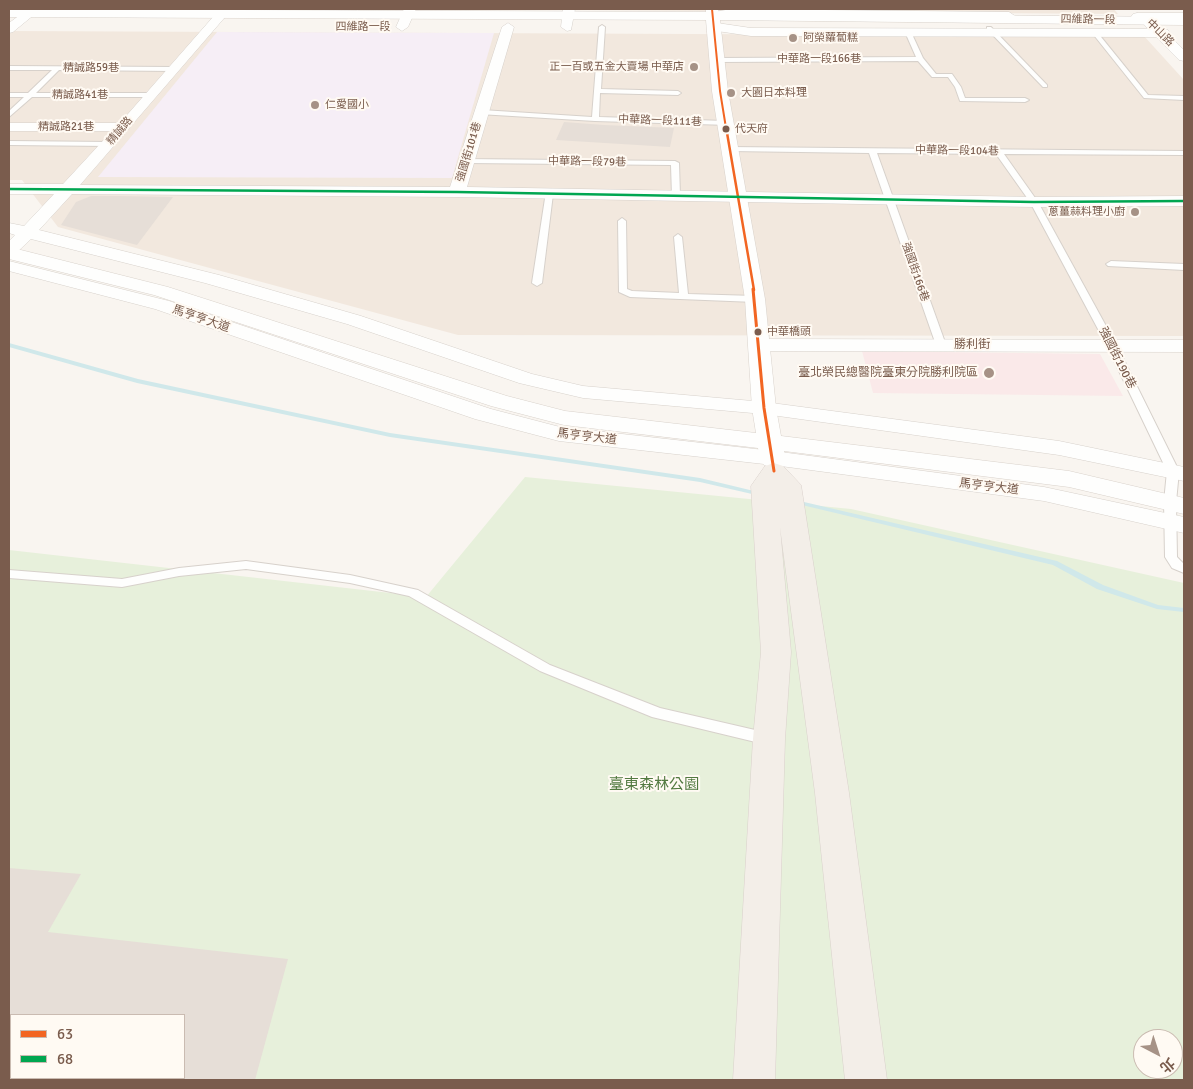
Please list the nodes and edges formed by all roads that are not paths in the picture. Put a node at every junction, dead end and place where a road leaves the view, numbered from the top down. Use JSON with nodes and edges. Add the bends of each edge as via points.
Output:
{"nodes":[{"id":1,"x":32,"y":11,"type":"edge"},
{"id":2,"x":224,"y":11,"type":"edge"},
{"id":3,"x":407,"y":17,"type":"edge"},
{"id":4,"x":568,"y":17,"type":"edge"},
{"id":5,"x":1184,"y":17,"type":"edge"},
{"id":6,"x":714,"y":20,"type":"edge"},
{"id":7,"x":984,"y":21,"type":"edge"},
{"id":8,"x":1148,"y":21,"type":"edge"},
{"id":9,"x":1184,"y":21,"type":"edge"},
{"id":10,"x":10,"y":24,"type":"edge"},
{"id":11,"x":211,"y":26,"type":"junction"},
{"id":12,"x":508,"y":27,"type":"junction"},
{"id":13,"x":602,"y":27,"type":"junction"},
{"id":14,"x":1184,"y":28,"type":"edge"},
{"id":15,"x":908,"y":32,"type":"junction"},
{"id":16,"x":1095,"y":32,"type":"junction"},
{"id":17,"x":1184,"y":33,"type":"edge"},
{"id":18,"x":1184,"y":57,"type":"edge"},
{"id":19,"x":920,"y":59,"type":"junction"},
{"id":20,"x":718,"y":60,"type":"junction"},
{"id":21,"x":9,"y":68,"type":"edge"},
{"id":22,"x":58,"y":68,"type":"junction"},
{"id":23,"x":174,"y":69,"type":"junction"},
{"id":24,"x":1046,"y":86,"type":"dead end"},
{"id":25,"x":597,"y":91,"type":"junction"},
{"id":26,"x":678,"y":93,"type":"dead end"},
{"id":27,"x":9,"y":95,"type":"edge"},
{"id":28,"x":30,"y":95,"type":"junction"},
{"id":29,"x":150,"y":96,"type":"junction"},
{"id":30,"x":1184,"y":98,"type":"edge"},
{"id":31,"x":1025,"y":100,"type":"dead end"},
{"id":32,"x":482,"y":112,"type":"junction"},
{"id":33,"x":9,"y":115,"type":"edge"},
{"id":34,"x":595,"y":119,"type":"junction"},
{"id":35,"x":726,"y":123,"type":"junction"},
{"id":36,"x":9,"y":127,"type":"edge"},
{"id":37,"x":124,"y":127,"type":"junction"},
{"id":38,"x":9,"y":143,"type":"edge"},
{"id":39,"x":109,"y":144,"type":"junction"},
{"id":40,"x":730,"y":149,"type":"junction"},
{"id":41,"x":872,"y":150,"type":"junction"},
{"id":42,"x":999,"y":152,"type":"junction"},
{"id":43,"x":1184,"y":154,"type":"edge"},
{"id":44,"x":466,"y":161,"type":"junction"},
{"id":45,"x":9,"y":189,"type":"edge"},
{"id":46,"x":69,"y":189,"type":"junction"},
{"id":47,"x":457,"y":192,"type":"junction"},
{"id":48,"x":549,"y":194,"type":"junction"},
{"id":49,"x":676,"y":196,"type":"junction"},
{"id":50,"x":738,"y":197,"type":"junction"},
{"id":51,"x":890,"y":200,"type":"junction"},
{"id":52,"x":1184,"y":201,"type":"edge"},
{"id":53,"x":1034,"y":202,"type":"junction"},
{"id":54,"x":622,"y":222,"type":"dead end"},
{"id":55,"x":678,"y":237,"type":"dead end"},
{"id":56,"x":14,"y":241,"type":"edge"},
{"id":57,"x":1111,"y":264,"type":"dead end"},
{"id":58,"x":9,"y":266,"type":"edge"},
{"id":59,"x":1184,"y":267,"type":"edge"},
{"id":60,"x":537,"y":283,"type":"dead end"},
{"id":61,"x":684,"y":296,"type":"junction"},
{"id":62,"x":755,"y":299,"type":"junction"},
{"id":63,"x":169,"y":301,"type":"junction"},
{"id":64,"x":759,"y":345,"type":"junction"},
{"id":65,"x":941,"y":345,"type":"junction"},
{"id":66,"x":1112,"y":346,"type":"junction"},
{"id":67,"x":1184,"y":346,"type":"edge"},
{"id":68,"x":506,"y":396,"type":"junction"},
{"id":69,"x":770,"y":441,"type":"junction"},
{"id":70,"x":1178,"y":497,"type":"edge"},
{"id":71,"x":1184,"y":569,"type":"edge"},
{"id":72,"x":9,"y":574,"type":"edge"},
{"id":73,"x":769,"y":739,"type":"junction"},
{"id":74,"x":754,"y":1080,"type":"edge"},
{"id":75,"x":866,"y":1080,"type":"edge"}],
"edges":[{"from":1,"to":2,"type":"street"},
{"from":1,"to":10,"type":"street"},
{"from":2,"to":3,"type":"street"},
{"from":2,"to":11,"type":"street","name":"精誠路"},
{"from":3,"to":4,"type":"street"},
{"from":3,"to":11,"type":"street","name":"四維路一段"},
{"from":3,"to":12,"type":"street","name":"四維路一段"},
{"from":4,"to":6,"type":"street"},
{"from":4,"to":12,"type":"street","name":"四維路一段"},
{"from":4,"to":13,"type":"street","name":"四維路一段"},
{"from":5,"to":8,"type":"street","name":"四維路一段"},
{"from":6,"to":7,"type":"street","name":"四維路一段"},
{"from":6,"to":7,"type":"street","name":"四維路一段","via":[[731,13]]},
{"from":6,"to":13,"type":"street","name":"四維路一段"},
{"from":6,"to":15,"type":"street","name":"四維路一段","via":[[750,32]]},
{"from":6,"to":20,"type":"street"},
{"from":7,"to":8,"type":"street","name":"四維路一段"},
{"from":7,"to":15,"type":"street","name":"四維路一段"},
{"from":7,"to":16,"type":"street","name":"四維路一段"},
{"from":7,"to":24,"type":"lane"},
{"from":8,"to":9,"type":"street","name":"四維路一段"},
{"from":8,"to":14,"type":"street","name":"四維路一段"},
{"from":8,"to":16,"type":"street","name":"四維路一段"},
{"from":8,"to":17,"type":"street","name":"四維路一段"},
{"from":8,"to":18,"type":"street","name":"中山路"},
{"from":10,"to":11,"type":"street","name":"四維路一段"},
{"from":11,"to":23,"type":"street","name":"精誠路"},
{"from":12,"to":32,"type":"street","name":"強國街101巷"},
{"from":13,"to":25,"type":"lane"},
{"from":15,"to":19,"type":"lane"},
{"from":16,"to":30,"type":"lane","via":[[1146,97]]},
{"from":19,"to":20,"type":"lane","name":"中華路一段166巷"},
{"from":19,"to":31,"type":"lane","via":[[934,76],[950,75],[962,100]]},
{"from":20,"to":35,"type":"street"},
{"from":21,"to":22,"type":"lane","name":"精誠路59巷"},
{"from":22,"to":23,"type":"lane","name":"精誠路59巷"},
{"from":22,"to":28,"type":"lane"},
{"from":23,"to":29,"type":"street","name":"精誠路"},
{"from":25,"to":26,"type":"lane"},
{"from":25,"to":34,"type":"lane"},
{"from":27,"to":28,"type":"lane","name":"精誠路41巷"},
{"from":28,"to":29,"type":"lane","name":"精誠路41巷"},
{"from":28,"to":33,"type":"lane"},
{"from":29,"to":37,"type":"street","name":"精誠路"},
{"from":32,"to":34,"type":"lane","name":"中華路一段111巷"},
{"from":32,"to":44,"type":"street","name":"強國街101巷"},
{"from":34,"to":35,"type":"lane","name":"中華路一段111巷"},
{"from":35,"to":40,"type":"street"},
{"from":36,"to":37,"type":"street","name":"精誠路21巷"},
{"from":37,"to":39,"type":"street","name":"精誠路"},
{"from":38,"to":39,"type":"lane"},
{"from":39,"to":46,"type":"street","name":"精誠路"},
{"from":40,"to":41,"type":"lane","name":"中華路一段104巷"},
{"from":40,"to":50,"type":"street"},
{"from":41,"to":42,"type":"lane","name":"中華路一段104巷"},
{"from":41,"to":51,"type":"lane","name":"強國街166巷"},
{"from":42,"to":43,"type":"lane","name":"中華路一段104巷"},
{"from":42,"to":53,"type":"lane","name":"強國街190巷"},
{"from":44,"to":47,"type":"street","name":"強國街101巷"},
{"from":44,"to":49,"type":"lane","name":"中華路一段79巷","via":[[675,163]]},
{"from":45,"to":46,"type":"street"},
{"from":46,"to":47,"type":"street"},
{"from":46,"to":56,"type":"street","name":"精誠路"},
{"from":47,"to":48,"type":"street"},
{"from":48,"to":49,"type":"street"},
{"from":48,"to":60,"type":"lane"},
{"from":49,"to":50,"type":"street"},
{"from":50,"to":51,"type":"street"},
{"from":50,"to":62,"type":"street"},
{"from":51,"to":53,"type":"street"},
{"from":51,"to":65,"type":"lane","name":"強國街166巷"},
{"from":52,"to":53,"type":"street"},
{"from":53,"to":66,"type":"lane","name":"強國街190巷"},
{"from":54,"to":61,"type":"lane","via":[[622,290],[630,294]]},
{"from":55,"to":61,"type":"lane"},
{"from":56,"to":63,"type":"street","name":"馬亨亨大道"},
{"from":56,"to":68,"type":"street","name":"馬亨亨大道","via":[[205,283]]},
{"from":57,"to":59,"type":"lane"},
{"from":58,"to":63,"type":"street","name":"馬亨亨大道"},
{"from":61,"to":62,"type":"lane"},
{"from":62,"to":64,"type":"street"},
{"from":63,"to":68,"type":"street","name":"馬亨亨大道"},
{"from":64,"to":65,"type":"street","name":"勝利街"},
{"from":64,"to":69,"type":"street"},
{"from":65,"to":66,"type":"street","name":"勝利街"},
{"from":66,"to":67,"type":"street","name":"勝利街"},
{"from":66,"to":70,"type":"lane","name":"強國街190巷"},
{"from":68,"to":69,"type":"street","name":"馬亨亨大道","via":[[564,418]]},
{"from":68,"to":69,"type":"street","name":"馬亨亨大道","via":[[583,392]]},
{"from":69,"to":70,"type":"street","name":"馬亨亨大道","via":[[1069,479]]},
{"from":69,"to":70,"type":"street","name":"馬亨亨大道","via":[[1059,448]]},
{"from":69,"to":73,"type":"main road","via":[[764,486],[776,652]]},
{"from":69,"to":75,"type":"main road","via":[[788,485],[832,793]]},
{"from":70,"to":71,"type":"lane","via":[[1171,557]]},
{"from":72,"to":73,"type":"lane","via":[[122,583],[179,572],[246,566],[377,585],[413,593],[545,668],[657,713]]},
{"from":73,"to":74,"type":"main road"}]}
